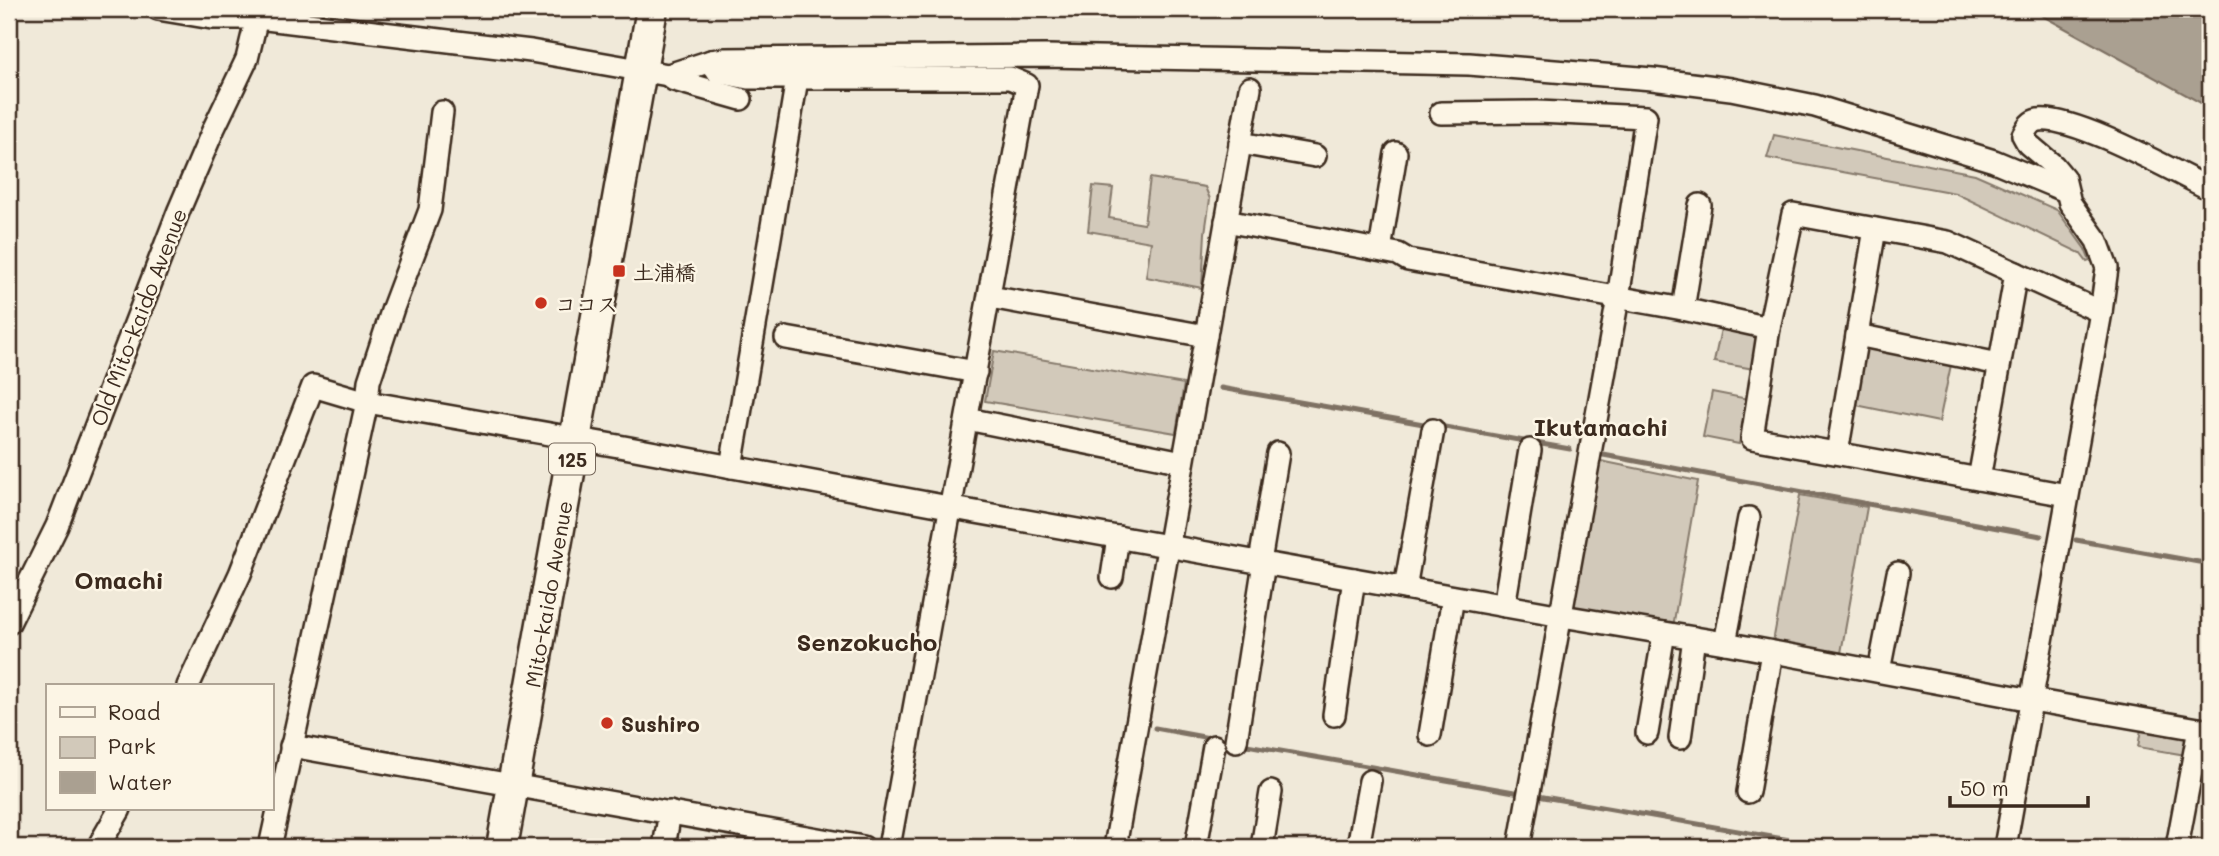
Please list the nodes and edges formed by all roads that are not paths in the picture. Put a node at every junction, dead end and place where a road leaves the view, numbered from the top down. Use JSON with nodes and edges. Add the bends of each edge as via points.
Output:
{"nodes":[{"id":1,"x":158,"y":9,"type":"edge"},
{"id":2,"x":652,"y":9,"type":"edge"},
{"id":3,"x":259,"y":13,"type":"edge"},
{"id":4,"x":1047,"y":56,"type":"junction"},
{"id":5,"x":711,"y":61,"type":"junction"},
{"id":6,"x":651,"y":66,"type":"junction"},
{"id":7,"x":797,"y":79,"type":"junction"},
{"id":8,"x":1027,"y":88,"type":"junction"},
{"id":9,"x":1250,"y":88,"type":"dead end"},
{"id":10,"x":741,"y":99,"type":"dead end"},
{"id":11,"x":442,"y":112,"type":"dead end"},
{"id":12,"x":1441,"y":113,"type":"dead end"},
{"id":13,"x":1240,"y":143,"type":"junction"},
{"id":14,"x":1396,"y":153,"type":"dead end"},
{"id":15,"x":1315,"y":156,"type":"dead end"},
{"id":16,"x":2210,"y":189,"type":"edge"},
{"id":17,"x":2066,"y":191,"type":"junction"},
{"id":18,"x":1700,"y":205,"type":"dead end"},
{"id":19,"x":1226,"y":221,"type":"junction"},
{"id":20,"x":1875,"y":229,"type":"junction"},
{"id":21,"x":1380,"y":250,"type":"junction"},
{"id":22,"x":2016,"y":273,"type":"junction"},
{"id":23,"x":990,"y":297,"type":"junction"},
{"id":24,"x":1619,"y":298,"type":"junction"},
{"id":25,"x":1683,"y":309,"type":"junction"},
{"id":26,"x":2101,"y":312,"type":"junction"},
{"id":27,"x":1769,"y":328,"type":"junction"},
{"id":28,"x":1857,"y":335,"type":"junction"},
{"id":29,"x":1206,"y":336,"type":"junction"},
{"id":30,"x":786,"y":338,"type":"dead end"},
{"id":31,"x":1999,"y":364,"type":"junction"},
{"id":32,"x":976,"y":372,"type":"junction"},
{"id":33,"x":367,"y":402,"type":"junction"},
{"id":34,"x":967,"y":419,"type":"junction"},
{"id":35,"x":1433,"y":430,"type":"dead end"},
{"id":36,"x":576,"y":439,"type":"junction"},
{"id":37,"x":1530,"y":450,"type":"dead end"},
{"id":38,"x":1278,"y":453,"type":"dead end"},
{"id":39,"x":1837,"y":453,"type":"junction"},
{"id":40,"x":1183,"y":462,"type":"junction"},
{"id":41,"x":732,"y":467,"type":"junction"},
{"id":42,"x":1979,"y":479,"type":"junction"},
{"id":43,"x":2067,"y":495,"type":"junction"},
{"id":44,"x":950,"y":508,"type":"junction"},
{"id":45,"x":1749,"y":517,"type":"dead end"},
{"id":46,"x":1118,"y":537,"type":"junction"},
{"id":47,"x":1170,"y":547,"type":"junction"},
{"id":48,"x":1262,"y":563,"type":"junction"},
{"id":49,"x":1898,"y":573,"type":"dead end"},
{"id":50,"x":1112,"y":577,"type":"dead end"},
{"id":51,"x":1354,"y":579,"type":"junction"},
{"id":52,"x":1405,"y":588,"type":"junction"},
{"id":53,"x":1453,"y":597,"type":"junction"},
{"id":54,"x":1504,"y":606,"type":"junction"},
{"id":55,"x":1562,"y":616,"type":"junction"},
{"id":56,"x":9,"y":623,"type":"edge"},
{"id":57,"x":1664,"y":633,"type":"junction"},
{"id":58,"x":1694,"y":638,"type":"junction"},
{"id":59,"x":1725,"y":643,"type":"junction"},
{"id":60,"x":1772,"y":652,"type":"junction"},
{"id":61,"x":1878,"y":671,"type":"junction"},
{"id":62,"x":189,"y":684,"type":"edge"},
{"id":63,"x":2032,"y":700,"type":"junction"},
{"id":64,"x":1334,"y":715,"type":"dead end"},
{"id":65,"x":2205,"y":730,"type":"edge"},
{"id":66,"x":1647,"y":733,"type":"dead end"},
{"id":67,"x":1430,"y":735,"type":"dead end"},
{"id":68,"x":1680,"y":737,"type":"dead end"},
{"id":69,"x":1236,"y":741,"type":"dead end"},
{"id":70,"x":291,"y":746,"type":"junction"},
{"id":71,"x":1214,"y":746,"type":"dead end"},
{"id":72,"x":1370,"y":781,"type":"dead end"},
{"id":73,"x":513,"y":786,"type":"junction"},
{"id":74,"x":1270,"y":792,"type":"dead end"},
{"id":75,"x":1748,"y":792,"type":"dead end"},
{"id":76,"x":119,"y":810,"type":"edge"},
{"id":77,"x":670,"y":812,"type":"junction"},
{"id":78,"x":98,"y":847,"type":"edge"},
{"id":79,"x":270,"y":847,"type":"edge"},
{"id":80,"x":502,"y":847,"type":"edge"},
{"id":81,"x":664,"y":847,"type":"edge"},
{"id":82,"x":863,"y":847,"type":"edge"},
{"id":83,"x":889,"y":847,"type":"edge"},
{"id":84,"x":1115,"y":847,"type":"edge"},
{"id":85,"x":1196,"y":847,"type":"edge"},
{"id":86,"x":1262,"y":847,"type":"edge"},
{"id":87,"x":1358,"y":847,"type":"edge"},
{"id":88,"x":1519,"y":847,"type":"edge"},
{"id":89,"x":2005,"y":847,"type":"edge"},
{"id":90,"x":2177,"y":847,"type":"edge"}],
"edges":[{"from":1,"to":3,"type":"street","via":[[212,18]]},
{"from":2,"to":6,"type":"highway","name":"Mito-kaido Avenue","number":"125"},
{"from":3,"to":6,"type":"street"},
{"from":3,"to":56,"type":"street","name":"Old Mito-kaido Avenue","via":[[247,59],[179,210],[57,526]]},
{"from":4,"to":5,"type":"street"},
{"from":4,"to":8,"type":"street","via":[[1038,85]]},
{"from":4,"to":17,"type":"street","via":[[1469,64],[1731,89],[1815,106],[1994,161]]},
{"from":5,"to":6,"type":"street"},
{"from":5,"to":7,"type":"street","via":[[718,72]]},
{"from":6,"to":10,"type":"street","via":[[674,80]]},
{"from":6,"to":36,"type":"highway","name":"Mito-kaido Avenue","number":"125"},
{"from":7,"to":8,"type":"street","via":[[1010,78]]},
{"from":7,"to":41,"type":"street"},
{"from":8,"to":23,"type":"street"},
{"from":9,"to":13,"type":"street"},
{"from":11,"to":33,"type":"street","via":[[430,210],[393,308]]},
{"from":12,"to":24,"type":"street","via":[[1646,117]]},
{"from":13,"to":15,"type":"street"},
{"from":13,"to":19,"type":"street"},
{"from":14,"to":21,"type":"street"},
{"from":16,"to":17,"type":"street","via":[[2096,134],[2036,120],[2023,135],[2064,178]]},
{"from":17,"to":26,"type":"street","via":[[2097,241],[2107,268]]},
{"from":18,"to":25,"type":"street"},
{"from":19,"to":21,"type":"street"},
{"from":19,"to":29,"type":"street"},
{"from":20,"to":22,"type":"street","via":[[1948,242]]},
{"from":20,"to":27,"type":"street","via":[[1793,214]]},
{"from":20,"to":28,"type":"street"},
{"from":21,"to":24,"type":"street","via":[[1408,260]]},
{"from":22,"to":26,"type":"street"},
{"from":22,"to":31,"type":"street"},
{"from":23,"to":29,"type":"street"},
{"from":23,"to":32,"type":"street"},
{"from":24,"to":25,"type":"street"},
{"from":24,"to":55,"type":"street"},
{"from":25,"to":27,"type":"street"},
{"from":26,"to":43,"type":"street"},
{"from":27,"to":39,"type":"street","via":[[1752,438]]},
{"from":28,"to":31,"type":"street"},
{"from":28,"to":39,"type":"street"},
{"from":29,"to":40,"type":"street"},
{"from":30,"to":32,"type":"street"},
{"from":31,"to":42,"type":"street"},
{"from":32,"to":34,"type":"street"},
{"from":33,"to":36,"type":"street"},
{"from":33,"to":62,"type":"street","via":[[313,386],[240,574]]},
{"from":33,"to":70,"type":"street"},
{"from":34,"to":40,"type":"street"},
{"from":34,"to":44,"type":"street"},
{"from":35,"to":52,"type":"street"},
{"from":36,"to":41,"type":"street"},
{"from":36,"to":73,"type":"highway","name":"Mito-kaido Avenue","number":"125"},
{"from":37,"to":54,"type":"street"},
{"from":38,"to":48,"type":"street"},
{"from":39,"to":42,"type":"street"},
{"from":40,"to":47,"type":"street"},
{"from":41,"to":44,"type":"street"},
{"from":42,"to":43,"type":"street"},
{"from":43,"to":63,"type":"street"},
{"from":44,"to":46,"type":"street"},
{"from":44,"to":83,"type":"street"},
{"from":45,"to":59,"type":"street"},
{"from":46,"to":47,"type":"street"},
{"from":46,"to":50,"type":"street"},
{"from":47,"to":48,"type":"street"},
{"from":47,"to":84,"type":"street"},
{"from":48,"to":51,"type":"street"},
{"from":48,"to":69,"type":"street"},
{"from":49,"to":61,"type":"street"},
{"from":51,"to":52,"type":"street"},
{"from":51,"to":64,"type":"street"},
{"from":52,"to":53,"type":"street"},
{"from":53,"to":54,"type":"street"},
{"from":53,"to":67,"type":"street"},
{"from":54,"to":55,"type":"street"},
{"from":55,"to":57,"type":"street"},
{"from":55,"to":88,"type":"street"},
{"from":57,"to":58,"type":"street"},
{"from":57,"to":66,"type":"street"},
{"from":58,"to":59,"type":"street"},
{"from":58,"to":68,"type":"street"},
{"from":59,"to":60,"type":"street"},
{"from":60,"to":61,"type":"street"},
{"from":60,"to":75,"type":"street"},
{"from":61,"to":63,"type":"street"},
{"from":63,"to":65,"type":"street"},
{"from":63,"to":89,"type":"street"},
{"from":65,"to":90,"type":"street"},
{"from":70,"to":73,"type":"street"},
{"from":70,"to":79,"type":"street"},
{"from":71,"to":85,"type":"street"},
{"from":72,"to":87,"type":"street"},
{"from":73,"to":77,"type":"street"},
{"from":73,"to":80,"type":"highway","name":"Mito-kaido Avenue","number":"125"},
{"from":74,"to":86,"type":"street"},
{"from":76,"to":78,"type":"street"},
{"from":77,"to":81,"type":"street"},
{"from":77,"to":82,"type":"street"}]}
